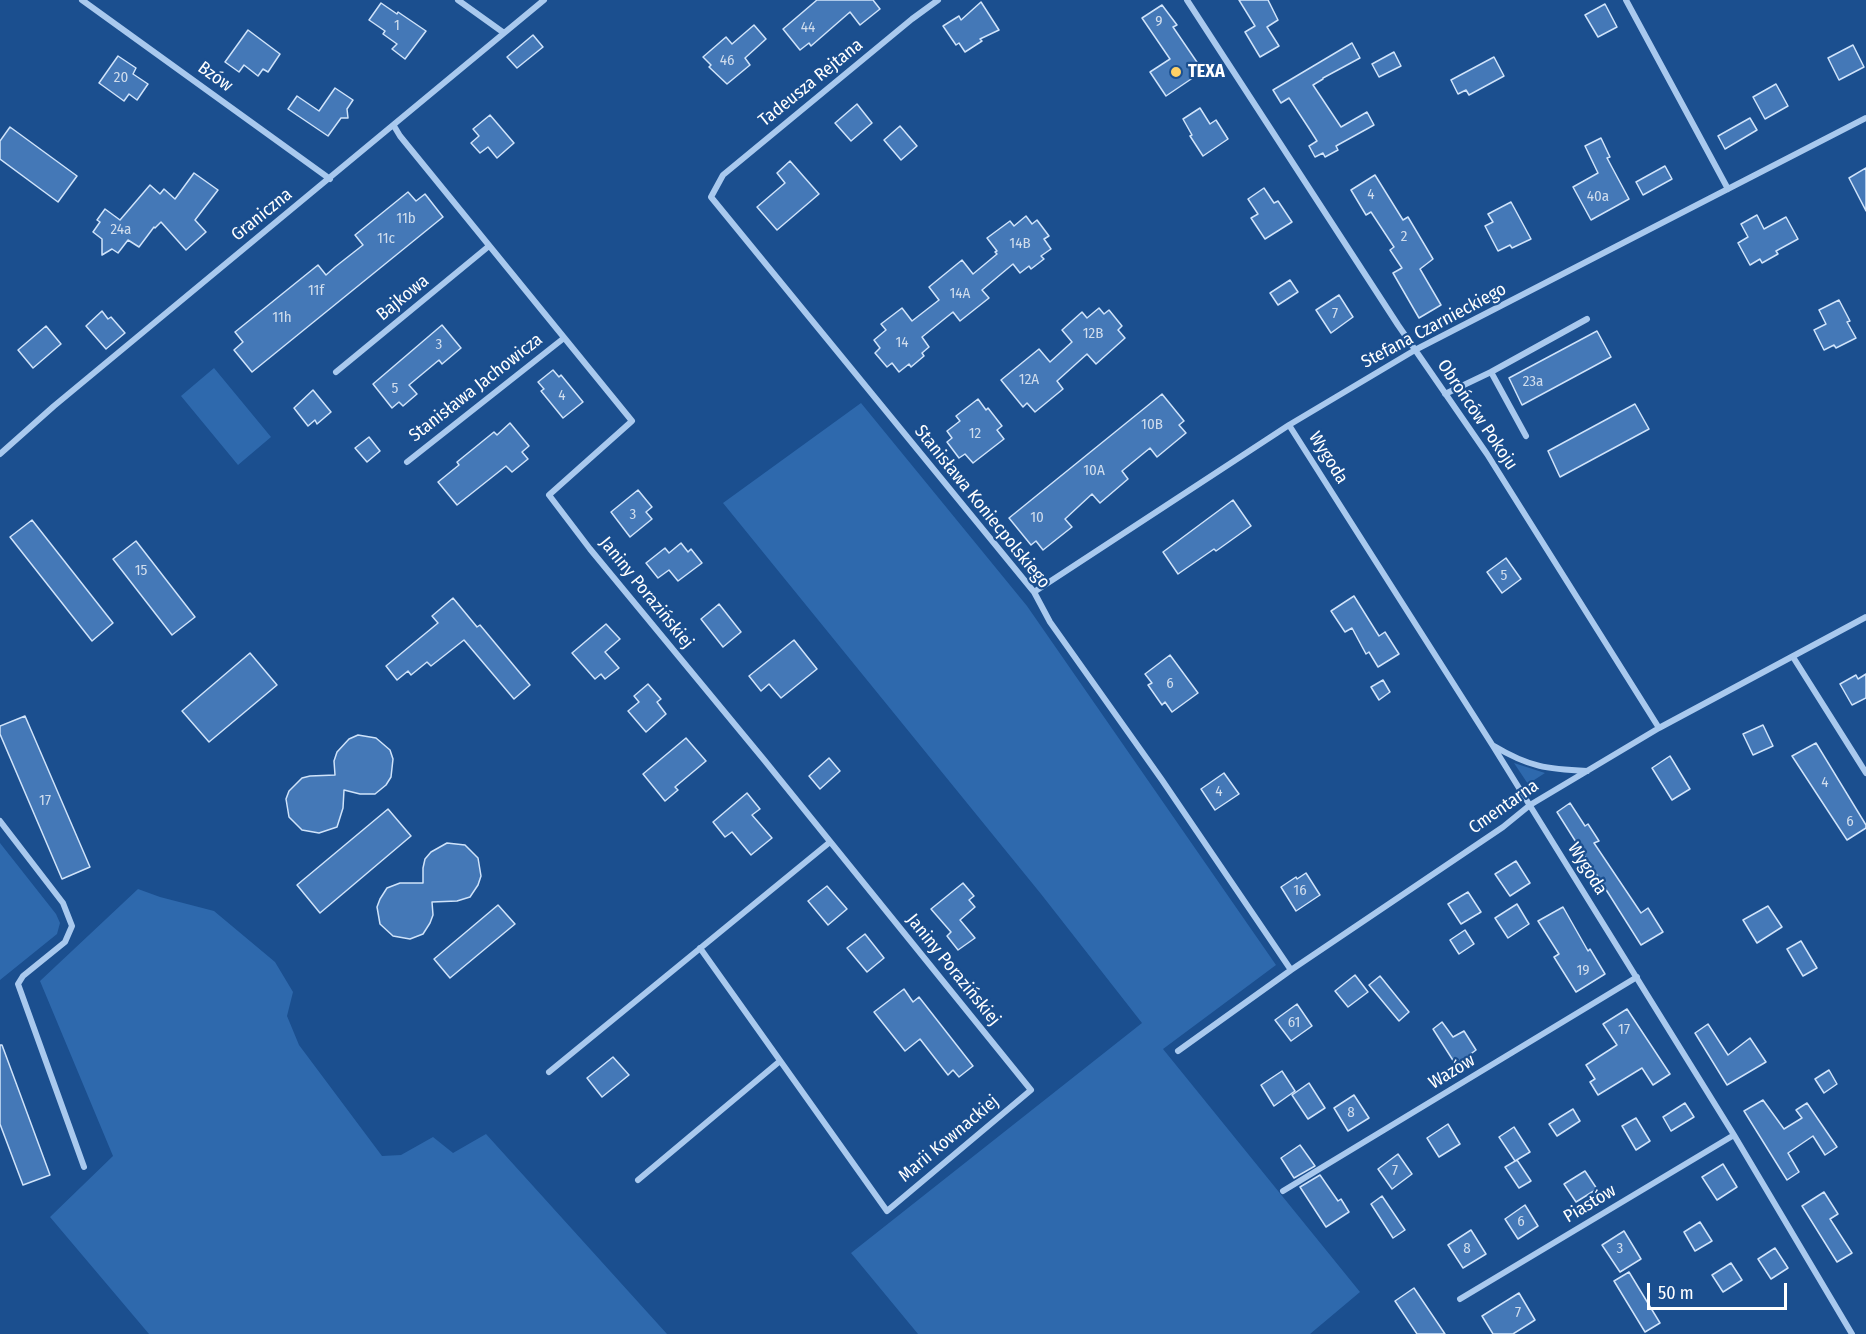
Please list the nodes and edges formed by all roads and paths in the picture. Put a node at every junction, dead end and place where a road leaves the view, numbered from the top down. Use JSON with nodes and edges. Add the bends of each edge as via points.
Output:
{"nodes":[{"id":1,"x":82,"y":0,"type":"edge"},
{"id":2,"x":458,"y":0,"type":"edge"},
{"id":3,"x":544,"y":0,"type":"edge"},
{"id":4,"x":938,"y":0,"type":"edge"},
{"id":5,"x":1187,"y":0,"type":"edge"},
{"id":6,"x":1626,"y":0,"type":"edge"},
{"id":7,"x":504,"y":33,"type":"junction"},
{"id":8,"x":1866,"y":117,"type":"edge"},
{"id":9,"x":394,"y":126,"type":"junction"},
{"id":10,"x":330,"y":179,"type":"junction"},
{"id":11,"x":1728,"y":189,"type":"junction"},
{"id":12,"x":711,"y":197,"type":"joint"},
{"id":13,"x":489,"y":246,"type":"junction"},
{"id":14,"x":1587,"y":319,"type":"dead end"},
{"id":15,"x":564,"y":338,"type":"junction"},
{"id":16,"x":1415,"y":350,"type":"junction"},
{"id":17,"x":336,"y":372,"type":"dead end"},
{"id":18,"x":1491,"y":372,"type":"junction"},
{"id":19,"x":1445,"y":394,"type":"junction"},
{"id":20,"x":1289,"y":425,"type":"junction"},
{"id":21,"x":1526,"y":436,"type":"dead end"},
{"id":22,"x":0,"y":454,"type":"edge"},
{"id":23,"x":407,"y":462,"type":"dead end"},
{"id":24,"x":1034,"y":592,"type":"junction"},
{"id":25,"x":1866,"y":617,"type":"edge"},
{"id":26,"x":1793,"y":657,"type":"junction"},
{"id":27,"x":1659,"y":728,"type":"junction"},
{"id":28,"x":1493,"y":746,"type":"junction"},
{"id":29,"x":1587,"y":771,"type":"junction"},
{"id":30,"x":1866,"y":772,"type":"edge"},
{"id":31,"x":1530,"y":805,"type":"junction"},
{"id":32,"x":0,"y":821,"type":"edge"},
{"id":33,"x":830,"y":842,"type":"junction"},
{"id":34,"x":700,"y":948,"type":"junction"},
{"id":35,"x":1291,"y":970,"type":"junction"},
{"id":36,"x":1637,"y":978,"type":"junction"},
{"id":37,"x":1178,"y":1051,"type":"dead end"},
{"id":38,"x":780,"y":1061,"type":"junction"},
{"id":39,"x":549,"y":1072,"type":"dead end"},
{"id":40,"x":1031,"y":1090,"type":"joint"},
{"id":41,"x":1734,"y":1135,"type":"junction"},
{"id":42,"x":84,"y":1167,"type":"dead end"},
{"id":43,"x":638,"y":1180,"type":"dead end"},
{"id":44,"x":1283,"y":1191,"type":"dead end"},
{"id":45,"x":1460,"y":1299,"type":"dead end"},
{"id":46,"x":1852,"y":1334,"type":"edge"}],
"edges":[{"from":1,"to":10,"type":"street","name":"Bzów"},
{"from":2,"to":7,"type":"street"},
{"from":3,"to":7,"type":"street","name":"Graniczna"},
{"from":4,"to":12,"type":"street","name":"Tadeusza Rejtana","via":[[723,175]]},
{"from":5,"to":16,"type":"street","name":"Obrońców Pokoju"},
{"from":6,"to":11,"type":"street"},
{"from":7,"to":9,"type":"street","name":"Graniczna"},
{"from":8,"to":11,"type":"street","name":"Stefana Czarnieckiego"},
{"from":9,"to":10,"type":"street","name":"Graniczna"},
{"from":9,"to":13,"type":"street","name":"Janiny Porazińskiej"},
{"from":10,"to":22,"type":"street","name":"Graniczna"},
{"from":11,"to":16,"type":"street","name":"Stefana Czarnieckiego"},
{"from":12,"to":24,"type":"street","name":"Stanisława Koniecpolskiego"},
{"from":13,"to":15,"type":"street","name":"Janiny Porazińskiej"},
{"from":13,"to":17,"type":"street","name":"Bajkowa"},
{"from":14,"to":18,"type":"street"},
{"from":15,"to":23,"type":"street","name":"Stanisława Jachowicza"},
{"from":15,"to":33,"type":"street","name":"Janiny Porazińskiej","via":[[632,421],[549,495]]},
{"from":16,"to":19,"type":"street","name":"Obrońców Pokoju"},
{"from":16,"to":20,"type":"street","name":"Stefana Czarnieckiego"},
{"from":18,"to":19,"type":"street"},
{"from":18,"to":21,"type":"street"},
{"from":19,"to":27,"type":"street","name":"Obrońców Pokoju","via":[[1488,454]]},
{"from":20,"to":24,"type":"street","name":"Stefana Czarnieckiego"},
{"from":20,"to":28,"type":"street","name":"Wygoda"},
{"from":24,"to":35,"type":"street","name":"Stanisława Koniecpolskiego","via":[[1050,622]]},
{"from":25,"to":26,"type":"street","name":"Cmentarna"},
{"from":26,"to":27,"type":"street","name":"Cmentarna"},
{"from":26,"to":30,"type":"street"},
{"from":27,"to":29,"type":"street","name":"Cmentarna"},
{"from":28,"to":29,"type":"street","via":[[1538,767]]},
{"from":28,"to":31,"type":"street","name":"Wygoda"},
{"from":29,"to":31,"type":"street","name":"Cmentarna"},
{"from":31,"to":35,"type":"street","name":"Cmentarna"},
{"from":31,"to":36,"type":"street","name":"Wygoda"},
{"from":32,"to":42,"type":"street","via":[[63,903],[72,926],[65,942],[18,984]]},
{"from":33,"to":34,"type":"street"},
{"from":33,"to":40,"type":"street","name":"Janiny Porazińskiej"},
{"from":34,"to":38,"type":"street"},
{"from":34,"to":39,"type":"street"},
{"from":35,"to":37,"type":"street","name":"Cmentarna"},
{"from":36,"to":41,"type":"street","name":"Wygoda"},
{"from":36,"to":44,"type":"street","name":"Wazów"},
{"from":38,"to":40,"type":"street","name":"Marii Kownackiej","via":[[887,1211]]},
{"from":38,"to":43,"type":"street"},
{"from":41,"to":45,"type":"street","name":"Piastów"},
{"from":41,"to":46,"type":"street","name":"Wygoda"}]}
